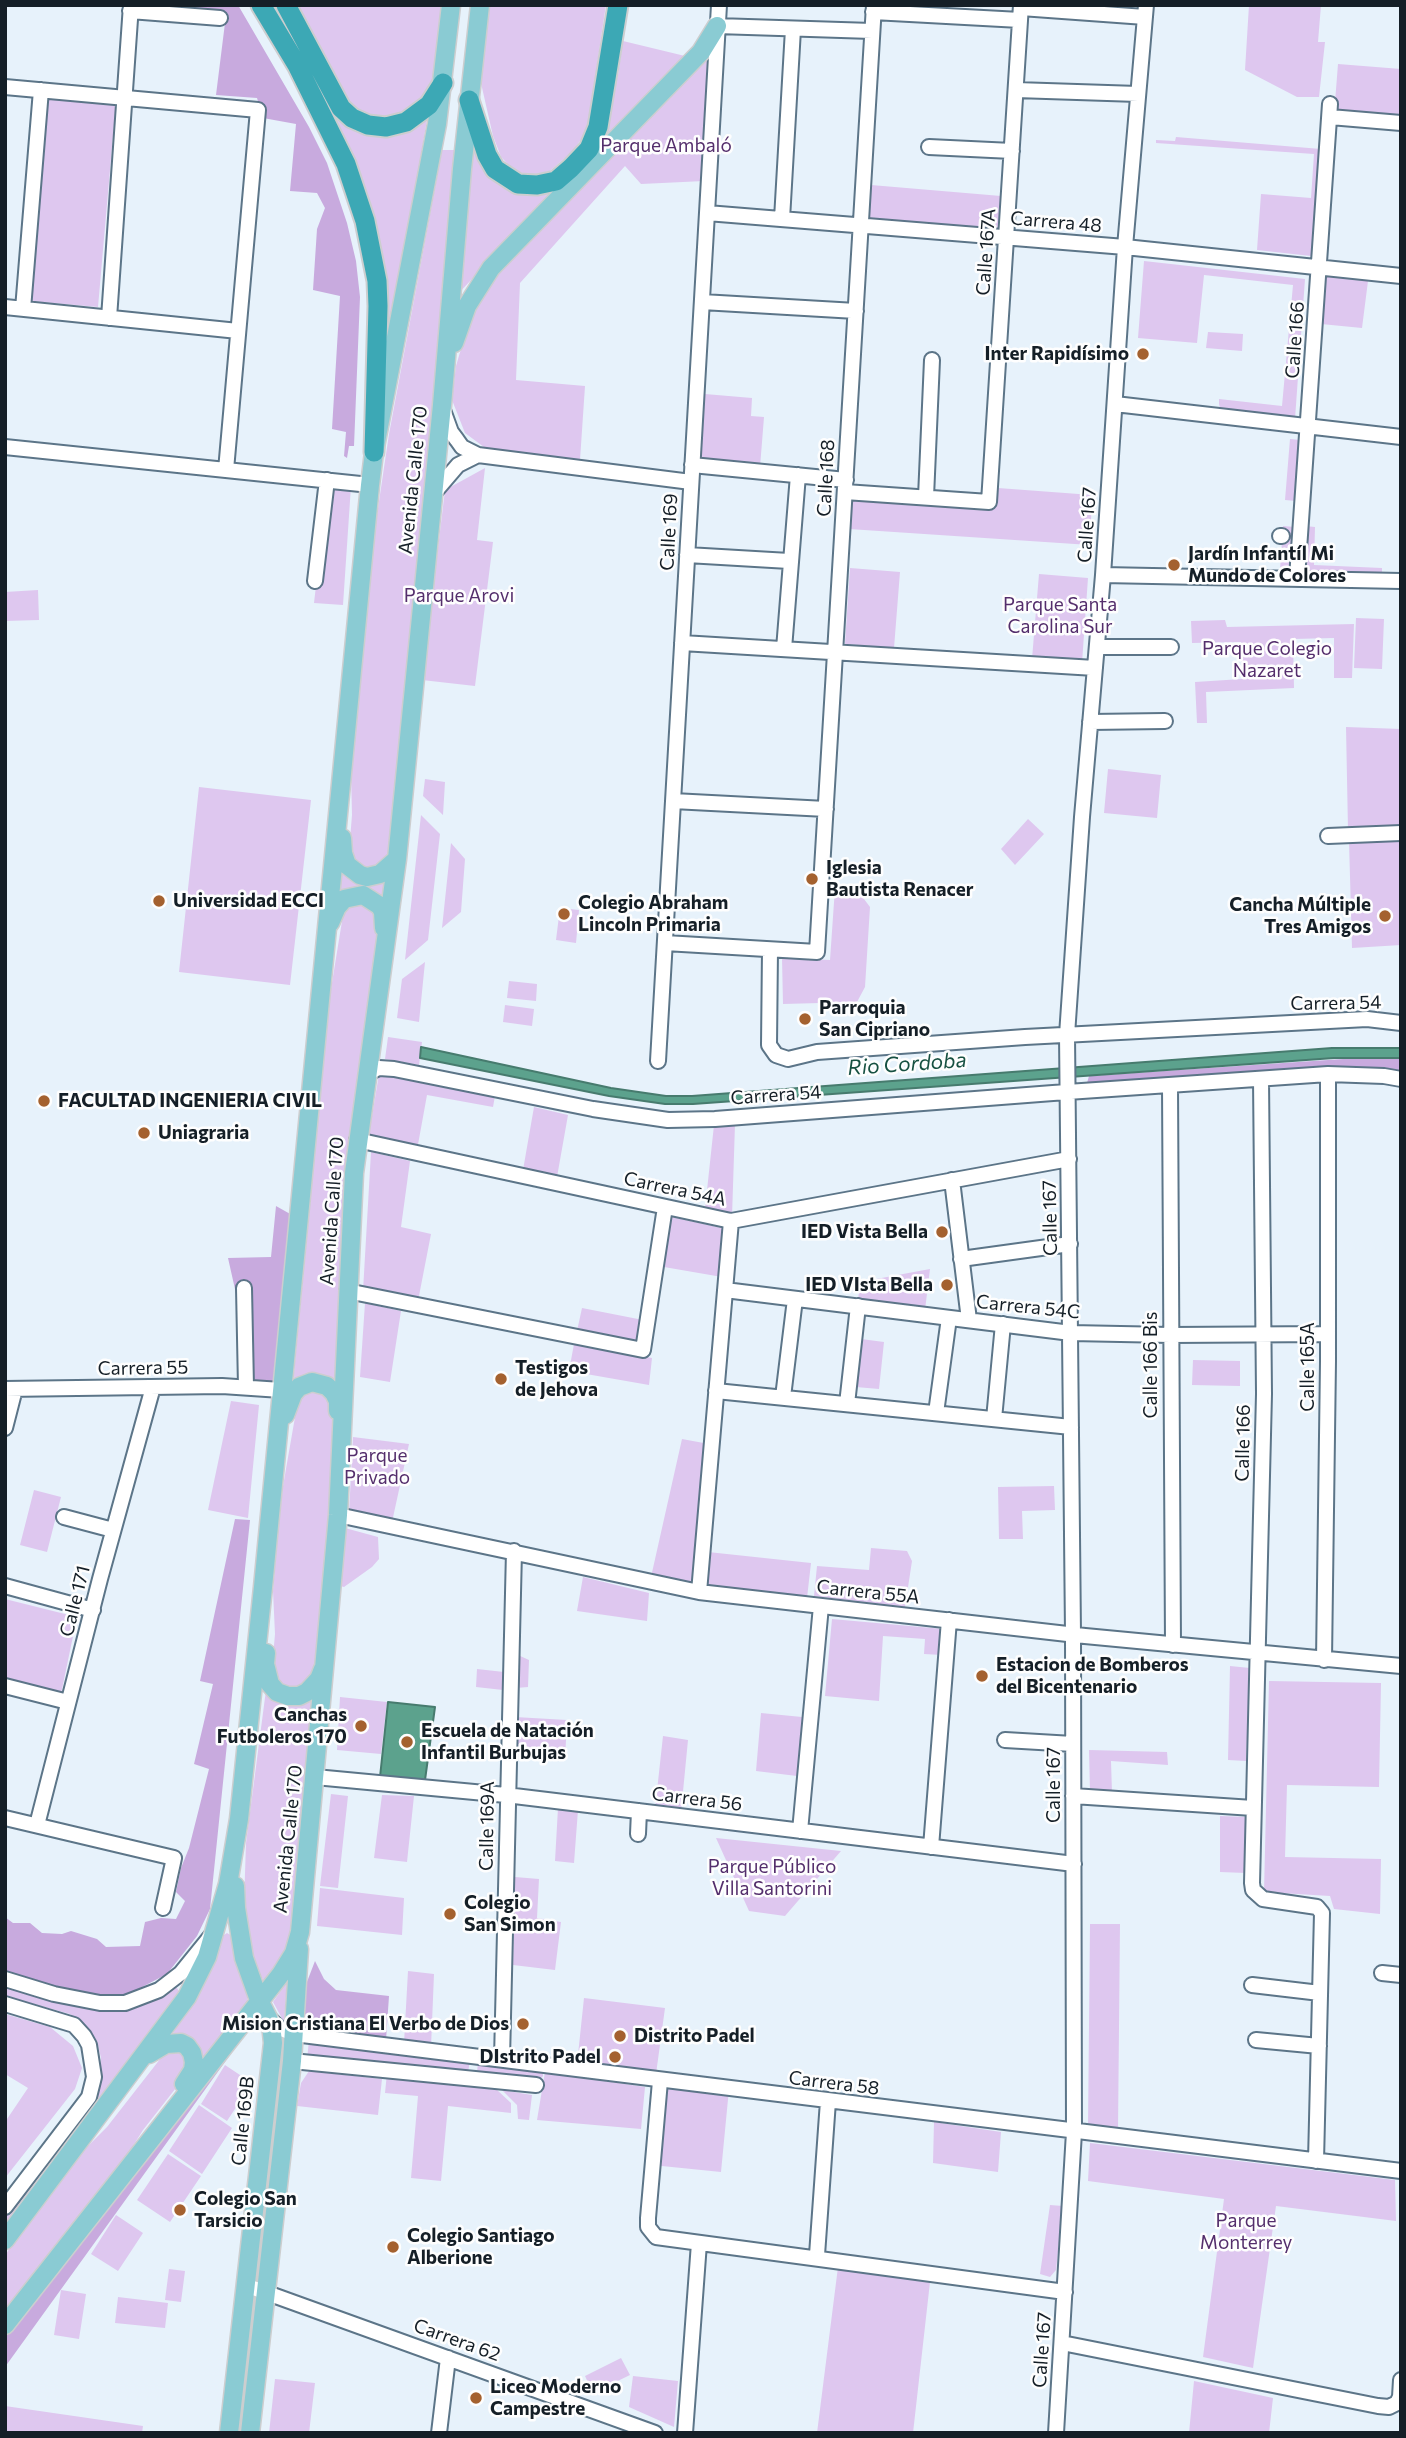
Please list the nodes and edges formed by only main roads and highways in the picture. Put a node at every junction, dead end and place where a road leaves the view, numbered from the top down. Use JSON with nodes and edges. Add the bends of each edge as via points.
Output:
{"nodes":[{"id":1,"x":261,"y":5,"type":"edge"},
{"id":2,"x":286,"y":5,"type":"edge"},
{"id":3,"x":451,"y":5,"type":"edge"},
{"id":4,"x":480,"y":5,"type":"edge"},
{"id":5,"x":618,"y":5,"type":"edge"},
{"id":6,"x":717,"y":26,"type":"road end"},
{"id":7,"x":443,"y":78,"type":"junction"},
{"id":8,"x":470,"y":92,"type":"junction"},
{"id":9,"x":444,"y":377,"type":"junction"},
{"id":10,"x":374,"y":452,"type":"junction"},
{"id":11,"x":340,"y":779,"type":"junction"},
{"id":12,"x":397,"y":859,"type":"junction"},
{"id":13,"x":325,"y":935,"type":"junction"},
{"id":14,"x":383,"y":970,"type":"junction"},
{"id":15,"x":277,"y":1434,"type":"junction"},
{"id":16,"x":340,"y":1467,"type":"junction"},
{"id":17,"x":264,"y":1587,"type":"junction"},
{"id":18,"x":325,"y":1662,"type":"junction"},
{"id":19,"x":239,"y":1819,"type":"junction"},
{"id":20,"x":300,"y":1932,"type":"junction"},
{"id":21,"x":259,"y":2000,"type":"junction"},
{"id":22,"x":142,"y":2059,"type":"junction"},
{"id":23,"x":130,"y":2165,"type":"junction"},
{"id":24,"x":5,"y":2240,"type":"edge"},
{"id":25,"x":5,"y":2325,"type":"edge"},
{"id":26,"x":229,"y":2433,"type":"edge"},
{"id":27,"x":250,"y":2433,"type":"edge"}],
"edges":[{"from":1,"to":10,"type":"highway","via":[[346,164],[365,222],[378,306]]},
{"from":2,"to":7,"type":"highway","via":[[341,108],[352,118],[386,127],[406,122],[429,105]]},
{"from":3,"to":7,"type":"main road","name":"Avenida Calle 170"},
{"from":4,"to":8,"type":"main road","name":"Avenida Calle 170"},
{"from":5,"to":8,"type":"highway","via":[[598,127],[589,149],[556,181],[518,184],[495,169]]},
{"from":6,"to":9,"type":"main road","via":[[701,52],[491,268],[467,306]]},
{"from":7,"to":10,"type":"main road","name":"Avenida Calle 170"},
{"from":8,"to":9,"type":"main road","name":"Avenida Calle 170"},
{"from":9,"to":12,"type":"main road","name":"Avenida Calle 170"},
{"from":10,"to":11,"type":"main road","name":"Avenida Calle 170"},
{"from":11,"to":12,"type":"main road","via":[[347,865],[367,877],[380,874]]},
{"from":11,"to":13,"type":"main road","name":"Avenida Calle 170"},
{"from":12,"to":14,"type":"main road","name":"Avenida Calle 170"},
{"from":13,"to":14,"type":"main road","via":[[344,899],[363,895],[376,901],[383,912]]},
{"from":13,"to":15,"type":"main road","name":"Avenida Calle 170"},
{"from":14,"to":16,"type":"main road","name":"Avenida Calle 170","via":[[357,1140]]},
{"from":15,"to":16,"type":"main road","via":[[299,1387],[312,1382],[327,1386],[338,1401]]},
{"from":15,"to":17,"type":"main road","name":"Avenida Calle 170"},
{"from":16,"to":18,"type":"main road","name":"Avenida Calle 170"},
{"from":17,"to":18,"type":"main road","via":[[265,1664],[270,1684],[277,1692],[299,1696],[313,1686]]},
{"from":17,"to":19,"type":"main road","name":"Avenida Calle 170"},
{"from":18,"to":20,"type":"main road","name":"Avenida Calle 170"},
{"from":19,"to":21,"type":"main road","name":"Calle 169B","via":[[236,1908],[244,1958]]},
{"from":19,"to":22,"type":"main road","name":"Avenida Calle 170","via":[[228,1884],[197,1980]]},
{"from":20,"to":21,"type":"main road","name":"Avenida Calle 170","via":[[289,1962]]},
{"from":20,"to":27,"type":"main road","via":[[292,2061]]},
{"from":21,"to":23,"type":"main road","name":"Avenida Calle 170"},
{"from":21,"to":26,"type":"main road","name":"Calle 169B","via":[[273,2043]]},
{"from":22,"to":23,"type":"main road","via":[[158,2048],[181,2043],[194,2062],[189,2077]]},
{"from":22,"to":24,"type":"main road","name":"Avenida Calle 170"},
{"from":23,"to":25,"type":"main road","name":"Avenida Calle 170"}]}
